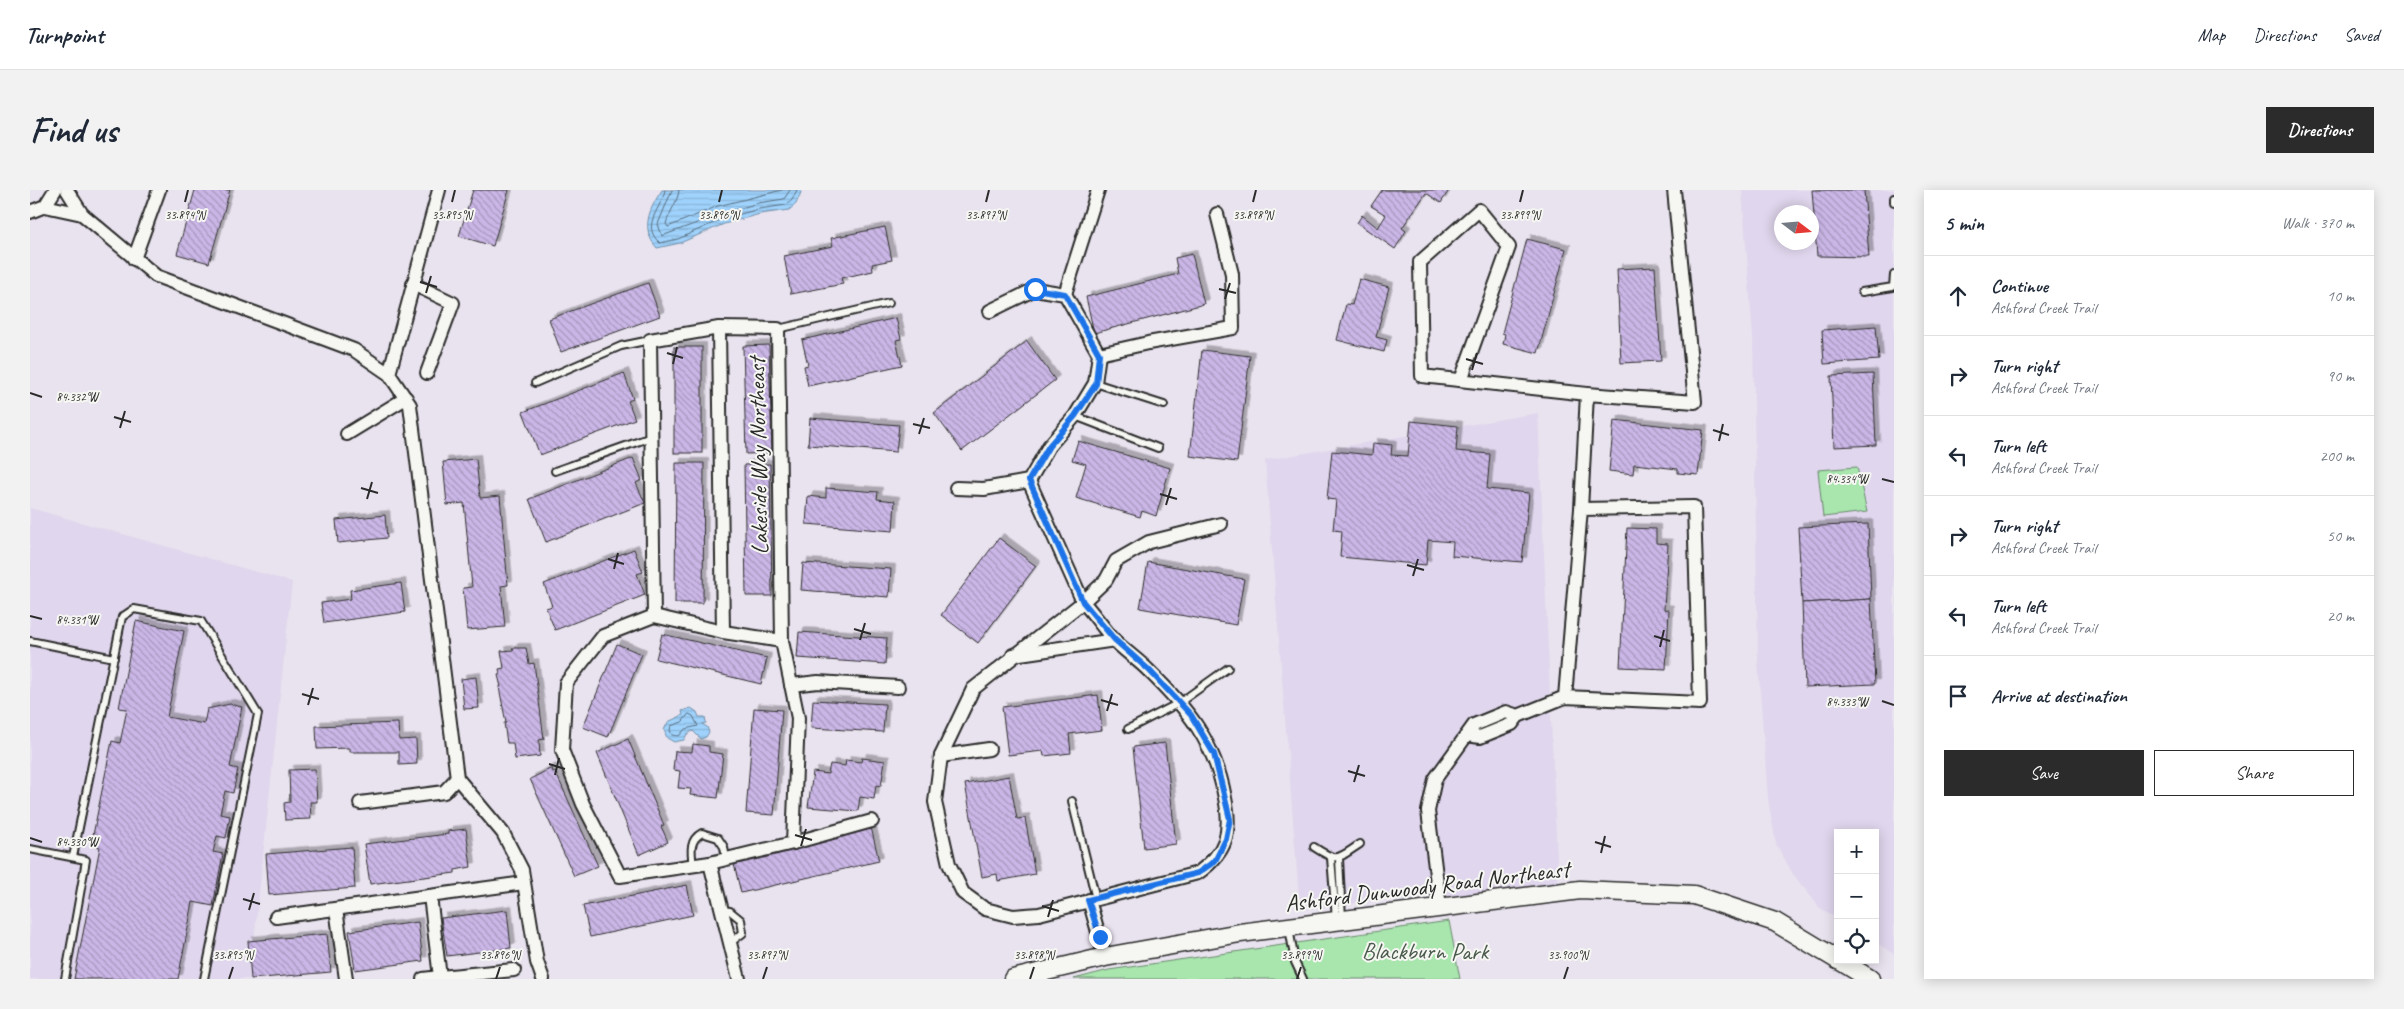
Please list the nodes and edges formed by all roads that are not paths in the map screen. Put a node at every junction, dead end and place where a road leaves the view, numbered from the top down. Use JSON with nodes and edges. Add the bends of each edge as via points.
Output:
{"nodes":[{"id":1,"x":55,"y":190,"type":"edge"},
{"id":2,"x":67,"y":190,"type":"edge"},
{"id":3,"x":159,"y":190,"type":"edge"},
{"id":4,"x":439,"y":190,"type":"edge"},
{"id":5,"x":1098,"y":190,"type":"edge"},
{"id":6,"x":1674,"y":190,"type":"edge"},
{"id":7,"x":1894,"y":198,"type":"edge"},
{"id":8,"x":1894,"y":202,"type":"edge"},
{"id":9,"x":45,"y":206,"type":"junction"},
{"id":10,"x":30,"y":212,"type":"edge"},
{"id":11,"x":82,"y":214,"type":"junction"},
{"id":12,"x":1217,"y":214,"type":"dead end"},
{"id":13,"x":134,"y":259,"type":"junction"},
{"id":14,"x":1894,"y":275,"type":"edge"},
{"id":15,"x":413,"y":284,"type":"junction"},
{"id":16,"x":1862,"y":292,"type":"dead end"},
{"id":17,"x":1065,"y":294,"type":"junction"},
{"id":18,"x":888,"y":302,"type":"dead end"},
{"id":19,"x":990,"y":311,"type":"dead end"},
{"id":20,"x":719,"y":328,"type":"junction"},
{"id":21,"x":778,"y":329,"type":"junction"},
{"id":22,"x":650,"y":340,"type":"junction"},
{"id":23,"x":1099,"y":354,"type":"junction"},
{"id":24,"x":427,"y":373,"type":"dead end"},
{"id":25,"x":389,"y":374,"type":"junction"},
{"id":26,"x":1461,"y":380,"type":"junction"},
{"id":27,"x":535,"y":383,"type":"dead end"},
{"id":28,"x":1096,"y":384,"type":"junction"},
{"id":29,"x":1587,"y":394,"type":"junction"},
{"id":30,"x":406,"y":398,"type":"junction"},
{"id":31,"x":1164,"y":405,"type":"dead end"},
{"id":32,"x":1075,"y":416,"type":"junction"},
{"id":33,"x":347,"y":434,"type":"dead end"},
{"id":34,"x":651,"y":437,"type":"junction"},
{"id":35,"x":1158,"y":448,"type":"dead end"},
{"id":36,"x":555,"y":471,"type":"dead end"},
{"id":37,"x":1029,"y":480,"type":"junction"},
{"id":38,"x":956,"y":488,"type":"dead end"},
{"id":39,"x":1581,"y":509,"type":"junction"},
{"id":40,"x":1221,"y":524,"type":"dead end"},
{"id":41,"x":1083,"y":602,"type":"junction"},
{"id":42,"x":654,"y":616,"type":"junction"},
{"id":43,"x":723,"y":632,"type":"junction"},
{"id":44,"x":1115,"y":640,"type":"junction"},
{"id":45,"x":30,"y":641,"type":"edge"},
{"id":46,"x":782,"y":641,"type":"junction"},
{"id":47,"x":1013,"y":655,"type":"junction"},
{"id":48,"x":114,"y":658,"type":"junction"},
{"id":49,"x":1228,"y":668,"type":"dead end"},
{"id":50,"x":791,"y":685,"type":"junction"},
{"id":51,"x":898,"y":687,"type":"dead end"},
{"id":52,"x":1565,"y":697,"type":"junction"},
{"id":53,"x":1180,"y":703,"type":"junction"},
{"id":54,"x":1128,"y":730,"type":"dead end"},
{"id":55,"x":989,"y":749,"type":"dead end"},
{"id":56,"x":941,"y":756,"type":"junction"},
{"id":57,"x":458,"y":778,"type":"junction"},
{"id":58,"x":1072,"y":801,"type":"dead end"},
{"id":59,"x":360,"y":803,"type":"dead end"},
{"id":60,"x":872,"y":821,"type":"dead end"},
{"id":61,"x":792,"y":843,"type":"junction"},
{"id":62,"x":1360,"y":844,"type":"dead end"},
{"id":63,"x":1314,"y":847,"type":"dead end"},
{"id":64,"x":30,"y":849,"type":"edge"},
{"id":65,"x":73,"y":857,"type":"junction"},
{"id":66,"x":1331,"y":858,"type":"junction"},
{"id":67,"x":1339,"y":858,"type":"junction"},
{"id":68,"x":726,"y":859,"type":"junction"},
{"id":69,"x":710,"y":863,"type":"junction"},
{"id":70,"x":693,"y":865,"type":"junction"},
{"id":71,"x":524,"y":883,"type":"junction"},
{"id":72,"x":430,"y":896,"type":"junction"},
{"id":73,"x":1092,"y":900,"type":"junction"},
{"id":74,"x":1440,"y":907,"type":"junction"},
{"id":75,"x":336,"y":909,"type":"junction"},
{"id":76,"x":276,"y":917,"type":"dead end"},
{"id":77,"x":1339,"y":920,"type":"junction"},
{"id":78,"x":1289,"y":926,"type":"junction"},
{"id":79,"x":1105,"y":957,"type":"junction"},
{"id":80,"x":1834,"y":958,"type":"edge"},
{"id":81,"x":1845,"y":964,"type":"edge"},
{"id":82,"x":514,"y":970,"type":"dead end"},
{"id":83,"x":440,"y":977,"type":"junction"},
{"id":84,"x":65,"y":979,"type":"edge"},
{"id":85,"x":204,"y":979,"type":"edge"},
{"id":86,"x":346,"y":979,"type":"edge"},
{"id":87,"x":423,"y":979,"type":"edge"},
{"id":88,"x":544,"y":979,"type":"edge"},
{"id":89,"x":739,"y":979,"type":"edge"},
{"id":90,"x":1013,"y":979,"type":"edge"},
{"id":91,"x":1303,"y":979,"type":"edge"},
{"id":92,"x":1870,"y":979,"type":"edge"}],
"edges":[{"from":1,"to":9,"type":"street"},
{"from":2,"to":11,"type":"street"},
{"from":3,"to":13,"type":"street"},
{"from":4,"to":15,"type":"street"},
{"from":5,"to":17,"type":"street"},
{"from":6,"to":29,"type":"street","via":[[1695,402]]},
{"from":7,"to":8,"type":"lane"},
{"from":9,"to":10,"type":"street"},
{"from":9,"to":11,"type":"street"},
{"from":11,"to":13,"type":"street"},
{"from":12,"to":23,"type":"street","via":[[1232,274],[1233,328]]},
{"from":13,"to":25,"type":"street","via":[[156,276],[354,350]]},
{"from":14,"to":16,"type":"lane","via":[[1893,287]]},
{"from":15,"to":24,"type":"street","via":[[453,303]]},
{"from":15,"to":25,"type":"street"},
{"from":17,"to":19,"type":"street","via":[[1035,289]]},
{"from":17,"to":23,"type":"street"},
{"from":18,"to":21,"type":"lane"},
{"from":20,"to":21,"type":"street","name":"Lakeside Way Northeast"},
{"from":20,"to":22,"type":"street","name":"Lakeside Way Northeast"},
{"from":20,"to":43,"type":"street","name":"Lakeside Way Northeast"},
{"from":21,"to":46,"type":"street","name":"Lakeside Way Northeast"},
{"from":22,"to":27,"type":"lane","via":[[621,346]]},
{"from":22,"to":34,"type":"street"},
{"from":23,"to":28,"type":"street"},
{"from":25,"to":30,"type":"street"},
{"from":26,"to":26,"type":"street","via":[[1422,376],[1420,262],[1479,210],[1509,247]]},
{"from":26,"to":29,"type":"street"},
{"from":28,"to":31,"type":"lane"},
{"from":28,"to":32,"type":"street"},
{"from":29,"to":39,"type":"street"},
{"from":30,"to":33,"type":"street"},
{"from":30,"to":57,"type":"street","via":[[410,405]]},
{"from":32,"to":35,"type":"lane"},
{"from":32,"to":37,"type":"street","via":[[1049,446]]},
{"from":34,"to":36,"type":"lane"},
{"from":34,"to":42,"type":"street"},
{"from":37,"to":38,"type":"street","via":[[984,489]]},
{"from":37,"to":41,"type":"street"},
{"from":39,"to":52,"type":"street"},
{"from":39,"to":52,"type":"street","via":[[1694,507],[1700,703]]},
{"from":40,"to":41,"type":"street","via":[[1148,542],[1116,560],[1106,580]]},
{"from":41,"to":44,"type":"street"},
{"from":41,"to":47,"type":"street"},
{"from":42,"to":43,"type":"street"},
{"from":42,"to":70,"type":"street","via":[[603,636],[566,683],[562,750],[583,804],[620,876]]},
{"from":43,"to":46,"type":"street"},
{"from":44,"to":47,"type":"street"},
{"from":44,"to":53,"type":"street"},
{"from":45,"to":48,"type":"lane"},
{"from":46,"to":50,"type":"street","name":"Lakeside Way Northeast"},
{"from":47,"to":56,"type":"street","via":[[973,689]]},
{"from":48,"to":65,"type":"lane"},
{"from":48,"to":85,"type":"lane","via":[[122,617],[134,609],[201,621],[258,714]]},
{"from":49,"to":53,"type":"lane"},
{"from":50,"to":51,"type":"street","via":[[818,682]]},
{"from":50,"to":61,"type":"street","name":"Lakeside Way Northeast","via":[[798,718]]},
{"from":52,"to":74,"type":"street","via":[[1518,716],[1506,712],[1474,725],[1435,779],[1428,811]]},
{"from":53,"to":54,"type":"lane"},
{"from":53,"to":73,"type":"street","via":[[1214,754],[1230,819],[1226,839],[1215,861],[1198,873]]},
{"from":55,"to":56,"type":"street"},
{"from":56,"to":73,"type":"street","via":[[935,802],[949,864],[963,893],[985,908],[1013,916],[1039,914]]},
{"from":57,"to":59,"type":"street","via":[[444,792]]},
{"from":57,"to":71,"type":"street","via":[[502,833],[522,870]]},
{"from":58,"to":73,"type":"lane"},
{"from":60,"to":61,"type":"street"},
{"from":61,"to":68,"type":"street"},
{"from":62,"to":67,"type":"lane"},
{"from":63,"to":66,"type":"lane"},
{"from":64,"to":65,"type":"lane"},
{"from":65,"to":84,"type":"lane","via":[[86,860]]},
{"from":66,"to":67,"type":"lane"},
{"from":66,"to":77,"type":"lane"},
{"from":67,"to":77,"type":"lane"},
{"from":68,"to":69,"type":"street"},
{"from":68,"to":70,"type":"lane","via":[[718,838],[702,833],[692,843]]},
{"from":69,"to":70,"type":"street"},
{"from":69,"to":89,"type":"street"},
{"from":71,"to":72,"type":"street"},
{"from":71,"to":88,"type":"street","via":[[537,962]]},
{"from":72,"to":75,"type":"street"},
{"from":72,"to":83,"type":"street"},
{"from":73,"to":79,"type":"street"},
{"from":74,"to":77,"type":"main road","name":"Ashford Dunwoody Road Northeast"},
{"from":74,"to":80,"type":"main road","name":"Ashford Dunwoody Road Northeast","via":[[1580,890],[1694,895],[1775,922]]},
{"from":75,"to":76,"type":"street"},
{"from":75,"to":86,"type":"street"},
{"from":77,"to":78,"type":"main road","name":"Ashford Dunwoody Road Northeast"},
{"from":78,"to":79,"type":"main road","name":"Ashford Dunwoody Road Northeast"},
{"from":78,"to":91,"type":"lane","via":[[1295,962]]},
{"from":79,"to":90,"type":"main road","name":"Ashford Dunwoody Road Northeast"},
{"from":81,"to":92,"type":"main road","name":"Ashford Dunwoody Road Northeast"},
{"from":82,"to":83,"type":"street"},
{"from":83,"to":87,"type":"street"}]}
